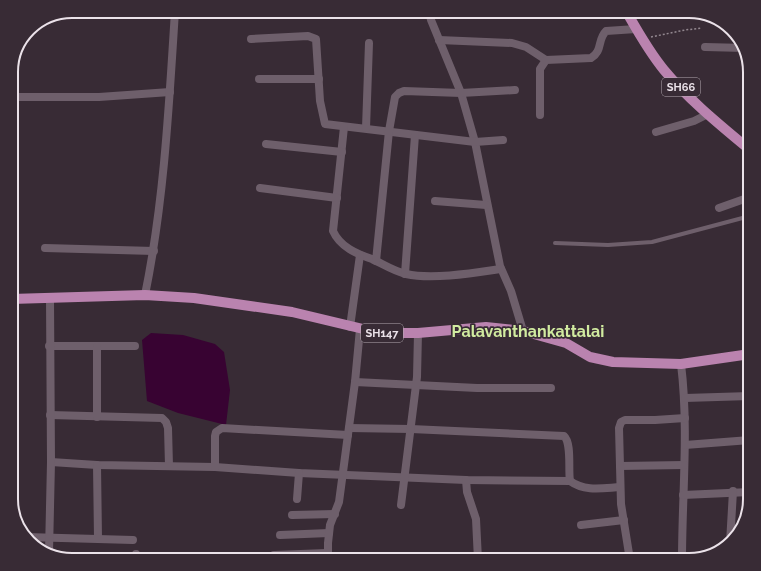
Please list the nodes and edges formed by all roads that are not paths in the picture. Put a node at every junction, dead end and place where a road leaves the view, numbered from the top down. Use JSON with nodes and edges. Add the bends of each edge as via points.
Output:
{"nodes":[{"id":1,"x":175,"y":18,"type":"edge"},
{"id":2,"x":431,"y":18,"type":"edge"},
{"id":3,"x":630,"y":18,"type":"edge"},
{"id":4,"x":636,"y":29,"type":"junction"},
{"id":5,"x":251,"y":39,"type":"dead end"},
{"id":6,"x":439,"y":40,"type":"junction"},
{"id":7,"x":369,"y":42,"type":"dead end"},
{"id":8,"x":705,"y":47,"type":"dead end"},
{"id":9,"x":737,"y":48,"type":"edge"},
{"id":10,"x":546,"y":60,"type":"junction"},
{"id":11,"x":259,"y":79,"type":"dead end"},
{"id":12,"x":319,"y":79,"type":"junction"},
{"id":13,"x":515,"y":90,"type":"dead end"},
{"id":14,"x":170,"y":92,"type":"junction"},
{"id":15,"x":461,"y":93,"type":"junction"},
{"id":16,"x":18,"y":97,"type":"edge"},
{"id":17,"x":708,"y":114,"type":"junction"},
{"id":18,"x":540,"y":115,"type":"dead end"},
{"id":19,"x":344,"y":127,"type":"junction"},
{"id":20,"x":366,"y":128,"type":"junction"},
{"id":21,"x":389,"y":131,"type":"junction"},
{"id":22,"x":656,"y":132,"type":"dead end"},
{"id":23,"x":415,"y":135,"type":"junction"},
{"id":24,"x":503,"y":140,"type":"dead end"},
{"id":25,"x":475,"y":142,"type":"junction"},
{"id":26,"x":266,"y":144,"type":"dead end"},
{"id":27,"x":743,"y":144,"type":"edge"},
{"id":28,"x":342,"y":152,"type":"junction"},
{"id":29,"x":260,"y":188,"type":"dead end"},
{"id":30,"x":337,"y":198,"type":"junction"},
{"id":31,"x":743,"y":200,"type":"edge"},
{"id":32,"x":435,"y":201,"type":"dead end"},
{"id":33,"x":486,"y":205,"type":"junction"},
{"id":34,"x":719,"y":208,"type":"dead end"},
{"id":35,"x":743,"y":218,"type":"edge"},
{"id":36,"x":555,"y":243,"type":"dead end"},
{"id":37,"x":46,"y":248,"type":"dead end"},
{"id":38,"x":154,"y":251,"type":"junction"},
{"id":39,"x":360,"y":255,"type":"junction"},
{"id":40,"x":376,"y":261,"type":"junction"},
{"id":41,"x":501,"y":269,"type":"junction"},
{"id":42,"x":405,"y":274,"type":"junction"},
{"id":43,"x":145,"y":295,"type":"junction"},
{"id":44,"x":18,"y":299,"type":"edge"},
{"id":45,"x":50,"y":299,"type":"junction"},
{"id":46,"x":355,"y":328,"type":"junction"},
{"id":47,"x":523,"y":331,"type":"junction"},
{"id":48,"x":418,"y":333,"type":"junction"},
{"id":49,"x":49,"y":346,"type":"junction"},
{"id":50,"x":135,"y":346,"type":"dead end"},
{"id":51,"x":97,"y":347,"type":"junction"},
{"id":52,"x":743,"y":355,"type":"edge"},
{"id":53,"x":681,"y":364,"type":"junction"},
{"id":54,"x":355,"y":382,"type":"junction"},
{"id":55,"x":416,"y":386,"type":"junction"},
{"id":56,"x":551,"y":388,"type":"dead end"},
{"id":57,"x":743,"y":396,"type":"edge"},
{"id":58,"x":685,"y":398,"type":"junction"},
{"id":59,"x":50,"y":415,"type":"junction"},
{"id":60,"x":97,"y":417,"type":"junction"},
{"id":61,"x":685,"y":418,"type":"junction"},
{"id":62,"x":411,"y":429,"type":"junction"},
{"id":63,"x":348,"y":432,"type":"junction"},
{"id":64,"x":743,"y":441,"type":"edge"},
{"id":65,"x":685,"y":445,"type":"junction"},
{"id":66,"x":51,"y":462,"type":"junction"},
{"id":67,"x":97,"y":465,"type":"junction"},
{"id":68,"x":684,"y":465,"type":"junction"},
{"id":69,"x":169,"y":466,"type":"junction"},
{"id":70,"x":620,"y":466,"type":"junction"},
{"id":71,"x":215,"y":467,"type":"junction"},
{"id":72,"x":299,"y":473,"type":"junction"},
{"id":73,"x":342,"y":475,"type":"junction"},
{"id":74,"x":404,"y":477,"type":"junction"},
{"id":75,"x":466,"y":480,"type":"junction"},
{"id":76,"x":570,"y":482,"type":"junction"},
{"id":77,"x":620,"y":487,"type":"junction"},
{"id":78,"x":733,"y":491,"type":"junction"},
{"id":79,"x":743,"y":492,"type":"edge"},
{"id":80,"x":683,"y":494,"type":"junction"},
{"id":81,"x":297,"y":499,"type":"dead end"},
{"id":82,"x":401,"y":505,"type":"dead end"},
{"id":83,"x":335,"y":514,"type":"junction"},
{"id":84,"x":292,"y":515,"type":"dead end"},
{"id":85,"x":624,"y":520,"type":"junction"},
{"id":86,"x":581,"y":525,"type":"dead end"},
{"id":87,"x":329,"y":533,"type":"junction"},
{"id":88,"x":731,"y":534,"type":"edge"},
{"id":89,"x":280,"y":535,"type":"dead end"},
{"id":90,"x":33,"y":537,"type":"edge"},
{"id":91,"x":49,"y":537,"type":"junction"},
{"id":92,"x":98,"y":538,"type":"junction"},
{"id":93,"x":133,"y":540,"type":"dead end"},
{"id":94,"x":49,"y":548,"type":"edge"},
{"id":95,"x":327,"y":553,"type":"edge"},
{"id":96,"x":478,"y":553,"type":"edge"},
{"id":97,"x":629,"y":553,"type":"edge"},
{"id":98,"x":682,"y":553,"type":"edge"}],
"edges":[{"from":1,"to":14,"type":"street"},
{"from":2,"to":6,"type":"street"},
{"from":3,"to":4,"type":"main road","number":"SH66"},
{"from":4,"to":10,"type":"street","via":[[606,31],[601,36],[600,50],[591,58]]},
{"from":4,"to":17,"type":"main road","number":"SH66","via":[[665,71]]},
{"from":5,"to":12,"type":"street","via":[[313,37],[317,43]]},
{"from":6,"to":10,"type":"street","via":[[512,43],[526,47]]},
{"from":6,"to":15,"type":"street"},
{"from":7,"to":20,"type":"street"},
{"from":8,"to":9,"type":"street"},
{"from":10,"to":18,"type":"street","via":[[540,69]]},
{"from":11,"to":12,"type":"street"},
{"from":12,"to":19,"type":"street","via":[[323,121],[325,124]]},
{"from":13,"to":15,"type":"street"},
{"from":14,"to":16,"type":"street","via":[[99,97]]},
{"from":14,"to":38,"type":"street"},
{"from":15,"to":21,"type":"street","via":[[399,93],[395,97]]},
{"from":15,"to":25,"type":"street"},
{"from":17,"to":22,"type":"street","via":[[694,121]]},
{"from":17,"to":27,"type":"main road","number":"SH66"},
{"from":19,"to":20,"type":"street"},
{"from":19,"to":28,"type":"street"},
{"from":20,"to":21,"type":"street"},
{"from":21,"to":23,"type":"street"},
{"from":21,"to":40,"type":"street"},
{"from":23,"to":25,"type":"street"},
{"from":23,"to":42,"type":"street"},
{"from":24,"to":25,"type":"street"},
{"from":25,"to":33,"type":"street"},
{"from":26,"to":28,"type":"street"},
{"from":28,"to":30,"type":"street"},
{"from":29,"to":30,"type":"street"},
{"from":30,"to":39,"type":"street","via":[[333,231],[343,245]]},
{"from":31,"to":34,"type":"street"},
{"from":32,"to":33,"type":"street"},
{"from":33,"to":41,"type":"street"},
{"from":35,"to":36,"type":"lane","via":[[652,242],[608,245]]},
{"from":37,"to":38,"type":"street"},
{"from":38,"to":43,"type":"street"},
{"from":39,"to":40,"type":"street"},
{"from":39,"to":46,"type":"street"},
{"from":40,"to":42,"type":"street"},
{"from":41,"to":42,"type":"street","via":[[432,275]]},
{"from":41,"to":47,"type":"street","via":[[511,291]]},
{"from":43,"to":45,"type":"main road","number":"SH147"},
{"from":43,"to":46,"type":"main road","number":"SH147","via":[[194,298],[292,312]]},
{"from":44,"to":45,"type":"main road","number":"SH147"},
{"from":45,"to":49,"type":"street"},
{"from":46,"to":48,"type":"main road","number":"SH147","via":[[380,333]]},
{"from":46,"to":54,"type":"street"},
{"from":47,"to":48,"type":"main road","number":"SH147","via":[[486,327]]},
{"from":47,"to":53,"type":"main road","number":"SH147","via":[[566,343],[590,357],[613,362]]},
{"from":48,"to":55,"type":"street"},
{"from":49,"to":51,"type":"street"},
{"from":49,"to":59,"type":"street"},
{"from":50,"to":51,"type":"street"},
{"from":51,"to":60,"type":"street"},
{"from":52,"to":53,"type":"main road","number":"SH147"},
{"from":53,"to":58,"type":"street"},
{"from":54,"to":55,"type":"street"},
{"from":54,"to":63,"type":"street"},
{"from":55,"to":56,"type":"street"},
{"from":55,"to":62,"type":"street"},
{"from":57,"to":58,"type":"street"},
{"from":58,"to":61,"type":"street"},
{"from":59,"to":60,"type":"street"},
{"from":59,"to":66,"type":"street"},
{"from":60,"to":69,"type":"street","via":[[162,418],[168,428]]},
{"from":61,"to":65,"type":"street"},
{"from":61,"to":70,"type":"street","via":[[621,422]]},
{"from":62,"to":63,"type":"street"},
{"from":62,"to":74,"type":"street"},
{"from":62,"to":76,"type":"street","via":[[564,436],[569,445]]},
{"from":63,"to":71,"type":"street","via":[[218,429],[215,436]]},
{"from":63,"to":73,"type":"street"},
{"from":64,"to":65,"type":"street"},
{"from":65,"to":68,"type":"street"},
{"from":66,"to":67,"type":"street"},
{"from":66,"to":91,"type":"street"},
{"from":67,"to":69,"type":"street"},
{"from":67,"to":92,"type":"street"},
{"from":68,"to":70,"type":"street"},
{"from":68,"to":80,"type":"street"},
{"from":69,"to":71,"type":"street"},
{"from":70,"to":77,"type":"street"},
{"from":71,"to":72,"type":"street"},
{"from":72,"to":73,"type":"street"},
{"from":72,"to":81,"type":"street"},
{"from":73,"to":74,"type":"street"},
{"from":73,"to":83,"type":"street"},
{"from":74,"to":75,"type":"street"},
{"from":74,"to":82,"type":"street"},
{"from":75,"to":76,"type":"street"},
{"from":75,"to":96,"type":"street","via":[[476,519]]},
{"from":76,"to":77,"type":"street","via":[[589,488]]},
{"from":77,"to":85,"type":"street"},
{"from":78,"to":79,"type":"street"},
{"from":78,"to":80,"type":"street"},
{"from":78,"to":88,"type":"street"},
{"from":80,"to":98,"type":"street"},
{"from":83,"to":84,"type":"street"},
{"from":83,"to":87,"type":"street"},
{"from":85,"to":86,"type":"street"},
{"from":85,"to":97,"type":"street"},
{"from":87,"to":89,"type":"street"},
{"from":87,"to":95,"type":"street"},
{"from":90,"to":91,"type":"street"},
{"from":91,"to":92,"type":"street"},
{"from":91,"to":94,"type":"street"},
{"from":92,"to":93,"type":"street"}]}
